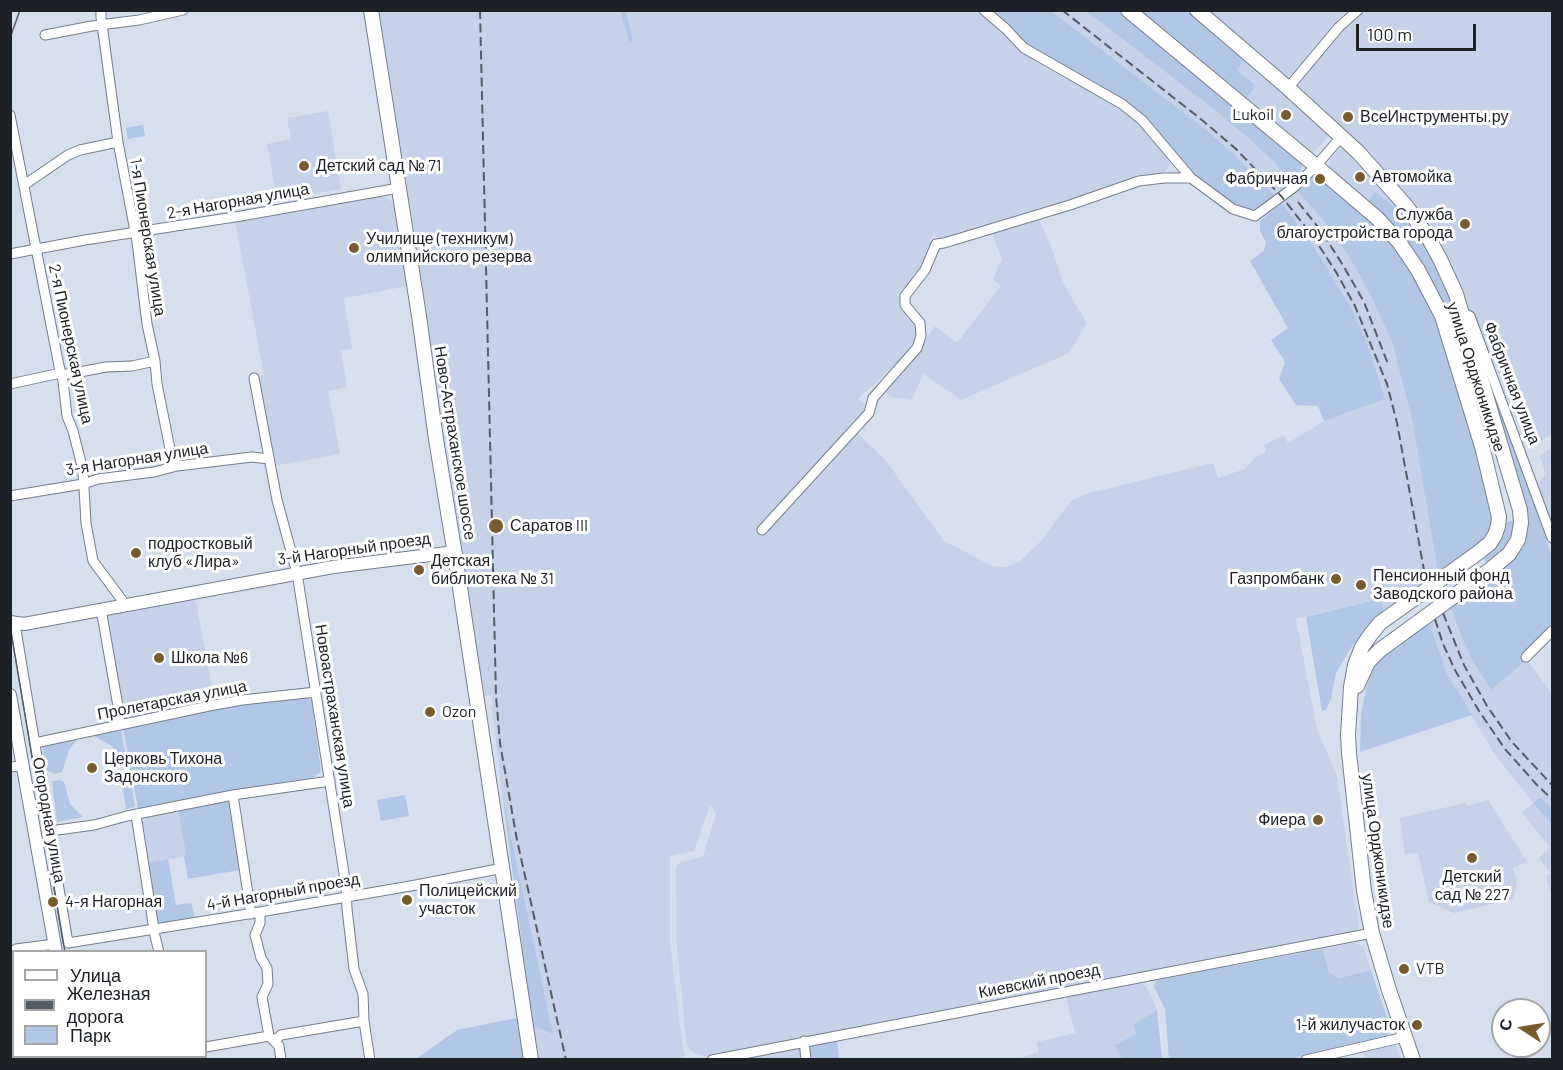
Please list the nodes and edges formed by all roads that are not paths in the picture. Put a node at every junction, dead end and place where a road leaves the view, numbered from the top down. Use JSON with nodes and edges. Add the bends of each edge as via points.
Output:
{"nodes":[{"id":1,"x":101,"y":10,"type":"edge"},
{"id":2,"x":183,"y":10,"type":"edge"},
{"id":3,"x":371,"y":10,"type":"edge"},
{"id":4,"x":984,"y":10,"type":"edge"},
{"id":5,"x":1128,"y":10,"type":"edge"},
{"id":6,"x":1197,"y":10,"type":"edge"},
{"id":7,"x":1358,"y":10,"type":"edge"},
{"id":8,"x":102,"y":25,"type":"junction"},
{"id":9,"x":45,"y":35,"type":"dead end"},
{"id":10,"x":1288,"y":88,"type":"junction"},
{"id":11,"x":10,"y":115,"type":"edge"},
{"id":12,"x":1341,"y":137,"type":"junction"},
{"id":13,"x":118,"y":142,"type":"junction"},
{"id":14,"x":1316,"y":166,"type":"junction"},
{"id":15,"x":1191,"y":178,"type":"junction"},
{"id":16,"x":24,"y":185,"type":"junction"},
{"id":17,"x":399,"y":188,"type":"junction"},
{"id":18,"x":134,"y":233,"type":"junction"},
{"id":19,"x":36,"y":249,"type":"junction"},
{"id":20,"x":10,"y":254,"type":"edge"},
{"id":21,"x":1461,"y":312,"type":"junction"},
{"id":22,"x":1442,"y":316,"type":"junction"},
{"id":23,"x":154,"y":360,"type":"junction"},
{"id":24,"x":61,"y":374,"type":"junction"},
{"id":25,"x":254,"y":378,"type":"dead end"},
{"id":26,"x":10,"y":384,"type":"edge"},
{"id":27,"x":269,"y":459,"type":"junction"},
{"id":28,"x":177,"y":466,"type":"junction"},
{"id":29,"x":84,"y":484,"type":"junction"},
{"id":30,"x":10,"y":496,"type":"edge"},
{"id":31,"x":762,"y":530,"type":"dead end"},
{"id":32,"x":1552,"y":538,"type":"edge"},
{"id":33,"x":455,"y":552,"type":"junction"},
{"id":34,"x":297,"y":573,"type":"junction"},
{"id":35,"x":124,"y":606,"type":"junction"},
{"id":36,"x":100,"y":609,"type":"junction"},
{"id":37,"x":14,"y":623,"type":"edge"},
{"id":38,"x":1552,"y":631,"type":"edge"},
{"id":39,"x":1526,"y":657,"type":"dead end"},
{"id":40,"x":316,"y":692,"type":"junction"},
{"id":41,"x":10,"y":695,"type":"edge"},
{"id":42,"x":1348,"y":713,"type":"junction"},
{"id":43,"x":120,"y":724,"type":"junction"},
{"id":44,"x":35,"y":743,"type":"junction"},
{"id":45,"x":17,"y":767,"type":"edge"},
{"id":46,"x":330,"y":781,"type":"junction"},
{"id":47,"x":233,"y":795,"type":"junction"},
{"id":48,"x":136,"y":815,"type":"junction"},
{"id":49,"x":50,"y":831,"type":"junction"},
{"id":50,"x":503,"y":868,"type":"junction"},
{"id":51,"x":347,"y":897,"type":"junction"},
{"id":52,"x":256,"y":913,"type":"junction"},
{"id":53,"x":154,"y":928,"type":"junction"},
{"id":54,"x":1372,"y":933,"type":"junction"},
{"id":55,"x":55,"y":948,"type":"edge"},
{"id":56,"x":15,"y":950,"type":"edge"},
{"id":57,"x":159,"y":950,"type":"edge"},
{"id":58,"x":364,"y":1021,"type":"junction"},
{"id":59,"x":1405,"y":1037,"type":"junction"},
{"id":60,"x":272,"y":1038,"type":"junction"},
{"id":61,"x":804,"y":1041,"type":"junction"},
{"id":62,"x":207,"y":1047,"type":"edge"},
{"id":63,"x":281,"y":1059,"type":"edge"},
{"id":64,"x":370,"y":1059,"type":"edge"},
{"id":65,"x":531,"y":1059,"type":"edge"},
{"id":66,"x":712,"y":1059,"type":"edge"},
{"id":67,"x":806,"y":1059,"type":"edge"},
{"id":68,"x":1306,"y":1059,"type":"edge"},
{"id":69,"x":1413,"y":1059,"type":"edge"}],
"edges":[{"from":1,"to":8,"type":"street","name":"1-я Пионерская улица"},
{"from":2,"to":8,"type":"street"},
{"from":3,"to":17,"type":"main road","name":"Ново-Астраханское шоссе"},
{"from":4,"to":15,"type":"street","via":[[1024,48],[1122,104],[1142,120]]},
{"from":5,"to":14,"type":"main road","name":"улица Орджоникидзе"},
{"from":6,"to":10,"type":"main road","name":"улица Орджоникидзе"},
{"from":7,"to":10,"type":"street"},
{"from":8,"to":9,"type":"street"},
{"from":8,"to":13,"type":"street","name":"1-я Пионерская улица"},
{"from":10,"to":12,"type":"main road","name":"улица Орджоникидзе"},
{"from":11,"to":16,"type":"street","name":"2-я Пионерская улица"},
{"from":12,"to":14,"type":"street"},
{"from":12,"to":21,"type":"main road","name":"улица Орджоникидзе","via":[[1376,171],[1418,222],[1440,259]]},
{"from":13,"to":16,"type":"street","via":[[68,155]]},
{"from":13,"to":18,"type":"street","name":"1-я Пионерская улица"},
{"from":14,"to":15,"type":"street","via":[[1256,216],[1233,209]]},
{"from":14,"to":22,"type":"main road","name":"улица Орджоникидзе","via":[[1399,242]]},
{"from":15,"to":31,"type":"street","via":[[1139,181],[936,244],[925,270],[905,296],[905,305],[920,323],[917,348],[873,398],[869,413]]},
{"from":16,"to":19,"type":"street","name":"2-я Пионерская улица"},
{"from":17,"to":18,"type":"street","name":"2-я Нагорная улица"},
{"from":17,"to":33,"type":"main road","name":"Ново-Астраханское шоссе"},
{"from":18,"to":19,"type":"street","name":"2-я Нагорная улица"},
{"from":18,"to":23,"type":"street","name":"1-я Пионерская улица"},
{"from":19,"to":20,"type":"street","name":"2-я Нагорная улица"},
{"from":19,"to":24,"type":"street","name":"2-я Пионерская улица"},
{"from":21,"to":22,"type":"main road"},
{"from":21,"to":32,"type":"street","name":"Фабричная улица","via":[[1470,316]]},
{"from":21,"to":42,"type":"main road","name":"улица Орджоникидзе","via":[[1520,510],[1518,540],[1500,563],[1368,662]]},
{"from":22,"to":42,"type":"main road","name":"улица Орджоникидзе","via":[[1483,450],[1499,517],[1496,535],[1479,552],[1380,623],[1355,665]]},
{"from":23,"to":24,"type":"street"},
{"from":23,"to":28,"type":"street","name":"1-я Пионерская улица","via":[[171,454]]},
{"from":24,"to":26,"type":"street"},
{"from":24,"to":29,"type":"street","name":"2-я Пионерская улица"},
{"from":25,"to":27,"type":"street","name":"Новоастраханская улица"},
{"from":27,"to":28,"type":"street","name":"3-я Нагорная улица","via":[[252,457]]},
{"from":27,"to":34,"type":"street","name":"Новоастраханская улица"},
{"from":28,"to":29,"type":"street","name":"3-я Нагорная улица"},
{"from":29,"to":30,"type":"street","name":"3-я Нагорная улица"},
{"from":29,"to":35,"type":"street","name":"2-я Пионерская улица","via":[[93,561]]},
{"from":33,"to":34,"type":"street","name":"3-й Нагорный проезд"},
{"from":33,"to":50,"type":"main road","name":"Ново-Астраханское шоссе"},
{"from":34,"to":35,"type":"street","name":"3-й Нагорный проезд"},
{"from":34,"to":40,"type":"street","name":"Новоастраханская улица"},
{"from":35,"to":36,"type":"street","name":"3-й Нагорный проезд"},
{"from":36,"to":37,"type":"street","name":"3-й Нагорный проезд"},
{"from":36,"to":43,"type":"street"},
{"from":37,"to":44,"type":"street"},
{"from":38,"to":39,"type":"street"},
{"from":40,"to":43,"type":"street","name":"Пролетарская улица","via":[[242,700]]},
{"from":40,"to":46,"type":"street","name":"Новоастраханская улица"},
{"from":41,"to":45,"type":"street","name":"Огородная улица"},
{"from":42,"to":54,"type":"main road","name":"улица Орджоникидзе","via":[[1364,891]]},
{"from":43,"to":44,"type":"street","name":"Пролетарская улица"},
{"from":44,"to":49,"type":"street"},
{"from":45,"to":55,"type":"street","name":"Огородная улица"},
{"from":46,"to":47,"type":"street"},
{"from":46,"to":51,"type":"street","name":"Новоастраханская улица"},
{"from":47,"to":48,"type":"street"},
{"from":47,"to":52,"type":"street"},
{"from":48,"to":49,"type":"street"},
{"from":48,"to":53,"type":"street"},
{"from":49,"to":53,"type":"street","name":"4-й Нагорный проезд","via":[[68,942]]},
{"from":50,"to":51,"type":"street","name":"4-й Нагорный проезд"},
{"from":50,"to":65,"type":"main road","name":"Ново-Астраханское шоссе"},
{"from":51,"to":52,"type":"street","name":"4-й Нагорный проезд"},
{"from":51,"to":58,"type":"street","name":"Новоастраханская улица"},
{"from":52,"to":53,"type":"street","name":"4-й Нагорный проезд"},
{"from":52,"to":60,"type":"street","via":[[260,923],[255,934],[267,968],[268,984],[262,997]]},
{"from":53,"to":57,"type":"street"},
{"from":54,"to":59,"type":"main road","name":"улица Орджоникидзе"},
{"from":54,"to":61,"type":"street","name":"Киевский проезд"},
{"from":55,"to":56,"type":"street"},
{"from":58,"to":60,"type":"street"},
{"from":58,"to":64,"type":"street","name":"Новоастраханская улица"},
{"from":59,"to":68,"type":"street"},
{"from":59,"to":69,"type":"main road","name":"улица Орджоникидзе"},
{"from":60,"to":62,"type":"street"},
{"from":60,"to":63,"type":"street","via":[[279,1046]]},
{"from":61,"to":66,"type":"street","name":"Киевский проезд"},
{"from":61,"to":67,"type":"street"}]}
